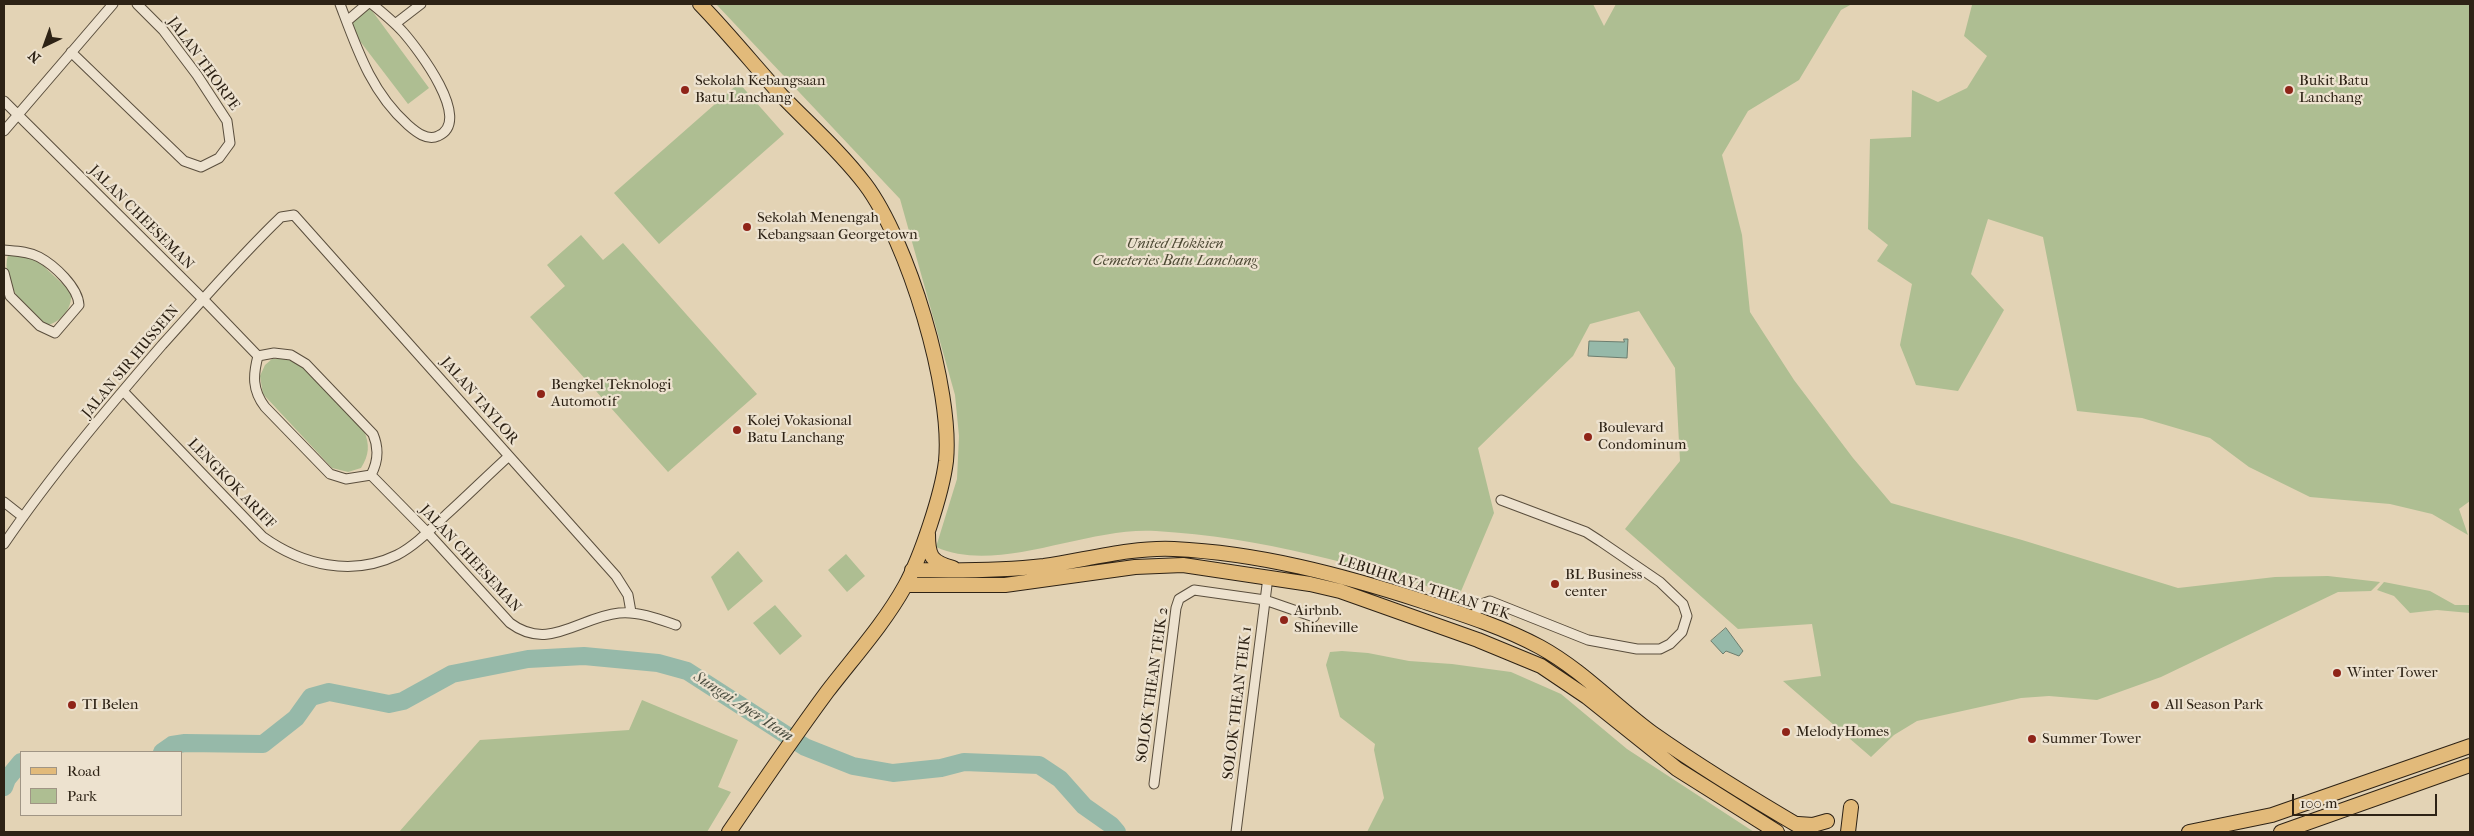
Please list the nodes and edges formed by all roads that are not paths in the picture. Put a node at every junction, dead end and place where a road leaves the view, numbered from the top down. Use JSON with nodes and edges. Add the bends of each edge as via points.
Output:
{"nodes":[{"id":1,"x":113,"y":4,"type":"edge"},
{"id":2,"x":137,"y":4,"type":"edge"},
{"id":3,"x":340,"y":4,"type":"edge"},
{"id":4,"x":367,"y":4,"type":"edge"},
{"id":5,"x":372,"y":4,"type":"edge"},
{"id":6,"x":421,"y":4,"type":"edge"},
{"id":7,"x":700,"y":4,"type":"edge"},
{"id":8,"x":347,"y":21,"type":"junction"},
{"id":9,"x":395,"y":24,"type":"junction"},
{"id":10,"x":71,"y":52,"type":"junction"},
{"id":11,"x":4,"y":101,"type":"edge"},
{"id":12,"x":17,"y":114,"type":"junction"},
{"id":13,"x":4,"y":131,"type":"edge"},
{"id":14,"x":294,"y":214,"type":"joint"},
{"id":15,"x":4,"y":250,"type":"edge"},
{"id":16,"x":4,"y":273,"type":"edge"},
{"id":17,"x":203,"y":299,"type":"junction"},
{"id":18,"x":258,"y":356,"type":"junction"},
{"id":19,"x":123,"y":391,"type":"junction"},
{"id":20,"x":509,"y":456,"type":"junction"},
{"id":21,"x":371,"y":475,"type":"junction"},
{"id":22,"x":1501,"y":500,"type":"dead end"},
{"id":23,"x":4,"y":502,"type":"edge"},
{"id":24,"x":23,"y":517,"type":"junction"},
{"id":25,"x":928,"y":529,"type":"junction"},
{"id":26,"x":428,"y":532,"type":"junction"},
{"id":27,"x":4,"y":544,"type":"edge"},
{"id":28,"x":912,"y":570,"type":"junction"},
{"id":29,"x":968,"y":572,"type":"junction"},
{"id":30,"x":1268,"y":577,"type":"junction"},
{"id":31,"x":906,"y":585,"type":"junction"},
{"id":32,"x":1265,"y":600,"type":"junction"},
{"id":33,"x":631,"y":612,"type":"junction"},
{"id":34,"x":1405,"y":613,"type":"junction"},
{"id":35,"x":1314,"y":617,"type":"dead end"},
{"id":36,"x":1474,"y":618,"type":"junction"},
{"id":37,"x":676,"y":625,"type":"dead end"},
{"id":38,"x":1522,"y":657,"type":"junction"},
{"id":39,"x":2470,"y":746,"type":"edge"},
{"id":40,"x":2470,"y":765,"type":"edge"},
{"id":41,"x":1154,"y":784,"type":"dead end"},
{"id":42,"x":1851,"y":807,"type":"dead end"},
{"id":43,"x":1755,"y":819,"type":"junction"},
{"id":44,"x":1827,"y":822,"type":"dead end"},
{"id":45,"x":1792,"y":828,"type":"edge"},
{"id":46,"x":729,"y":832,"type":"edge"},
{"id":47,"x":1236,"y":832,"type":"edge"},
{"id":48,"x":1777,"y":832,"type":"edge"},
{"id":49,"x":1809,"y":832,"type":"edge"},
{"id":50,"x":1848,"y":832,"type":"edge"},
{"id":51,"x":2189,"y":832,"type":"edge"},
{"id":52,"x":2281,"y":832,"type":"edge"}],
"edges":[{"from":1,"to":10,"type":"street"},
{"from":2,"to":10,"type":"street","name":"JALAN THORPE","via":[[163,30],[227,120],[230,142],[219,158],[201,167],[179,157]]},
{"from":3,"to":8,"type":"street"},
{"from":4,"to":8,"type":"street"},
{"from":5,"to":9,"type":"street"},
{"from":6,"to":9,"type":"street"},
{"from":7,"to":25,"type":"main road","via":[[865,184],[896,237],[906,261],[934,361],[946,428],[946,461]]},
{"from":8,"to":9,"type":"street","via":[[362,64],[388,104],[417,133],[437,137],[448,128],[450,121],[446,100],[429,66]]},
{"from":10,"to":12,"type":"street"},
{"from":11,"to":12,"type":"street","name":"JALAN CHEESEMAN"},
{"from":12,"to":13,"type":"street"},
{"from":12,"to":17,"type":"street","name":"JALAN CHEESEMAN"},
{"from":14,"to":17,"type":"street","name":"JALAN SIR HUSSEIN","via":[[281,217]]},
{"from":14,"to":20,"type":"street","name":"JALAN TAYLOR"},
{"from":15,"to":16,"type":"street","via":[[25,252],[46,262],[73,288],[79,305],[55,332],[40,326],[10,296]]},
{"from":17,"to":18,"type":"street","name":"JALAN CHEESEMAN"},
{"from":17,"to":19,"type":"street","name":"JALAN SIR HUSSEIN"},
{"from":18,"to":21,"type":"street","via":[[254,378],[260,400],[322,467],[346,479]]},
{"from":18,"to":21,"type":"street","via":[[280,354],[299,359],[348,407],[375,439],[377,460]]},
{"from":19,"to":24,"type":"street","name":"JALAN SIR HUSSEIN"},
{"from":19,"to":26,"type":"street","name":"LENGKOK ARIFF","via":[[254,529],[274,545],[291,553],[314,563],[360,567],[397,555]]},
{"from":20,"to":26,"type":"street","name":"LENGKOK ARIFF"},
{"from":20,"to":33,"type":"street","name":"JALAN TAYLOR","via":[[616,576],[628,595]]},
{"from":21,"to":26,"type":"street","name":"JALAN CHEESEMAN"},
{"from":22,"to":36,"type":"street","via":[[1586,532],[1642,568],[1683,604],[1686,621],[1678,637],[1660,649],[1651,650],[1588,640],[1490,601],[1480,605]]},
{"from":23,"to":24,"type":"street"},
{"from":24,"to":27,"type":"street","name":"JALAN SIR HUSSEIN"},
{"from":25,"to":28,"type":"main road"},
{"from":25,"to":29,"type":"main road","via":[[928,551],[933,558]]},
{"from":26,"to":33,"type":"street","name":"JALAN CHEESEMAN","via":[[510,623],[528,634],[550,635],[606,615]]},
{"from":28,"to":29,"type":"main road","name":"LEBUHRAYA THEAN TEK"},
{"from":28,"to":31,"type":"main road"},
{"from":29,"to":36,"type":"main road","name":"LEBUHRAYA THEAN TEK","via":[[1043,566],[1138,551],[1172,549],[1220,553],[1360,581]]},
{"from":30,"to":31,"type":"main road","name":"LEBUHRAYA THEAN TEK","via":[[1210,568],[1162,566],[1005,585]]},
{"from":30,"to":32,"type":"street","name":"SOLOK THEAN TEIK 1"},
{"from":30,"to":34,"type":"main road","name":"LEBUHRAYA THEAN TEK","via":[[1340,590]]},
{"from":31,"to":46,"type":"main road","via":[[808,717]]},
{"from":32,"to":35,"type":"street"},
{"from":32,"to":41,"type":"street","name":"SOLOK THEAN TEIK 2","via":[[1194,590],[1180,599],[1176,608]]},
{"from":32,"to":47,"type":"street","name":"SOLOK THEAN TEIK 1"},
{"from":33,"to":37,"type":"street","name":"JALAN CHEESEMAN"},
{"from":34,"to":36,"type":"main road","via":[[1462,626]]},
{"from":34,"to":38,"type":"main road","name":"LEBUHRAYA THEAN TEK"},
{"from":36,"to":38,"type":"main road","via":[[1481,632]]},
{"from":36,"to":45,"type":"main road","name":"LEBUHRAYA THEAN TEK","via":[[1559,658],[1659,737]]},
{"from":38,"to":43,"type":"main road","name":"LEBUHRAYA THEAN TEK","via":[[1561,678],[1677,769]]},
{"from":39,"to":51,"type":"main road","via":[[2272,816]]},
{"from":40,"to":52,"type":"main road"},
{"from":42,"to":50,"type":"main road"},
{"from":43,"to":45,"type":"main road"},
{"from":43,"to":48,"type":"main road","name":"LEBUHRAYA THEAN TEK"},
{"from":44,"to":45,"type":"main road"},
{"from":45,"to":49,"type":"main road","name":"LEBUHRAYA THEAN TEK"}]}
